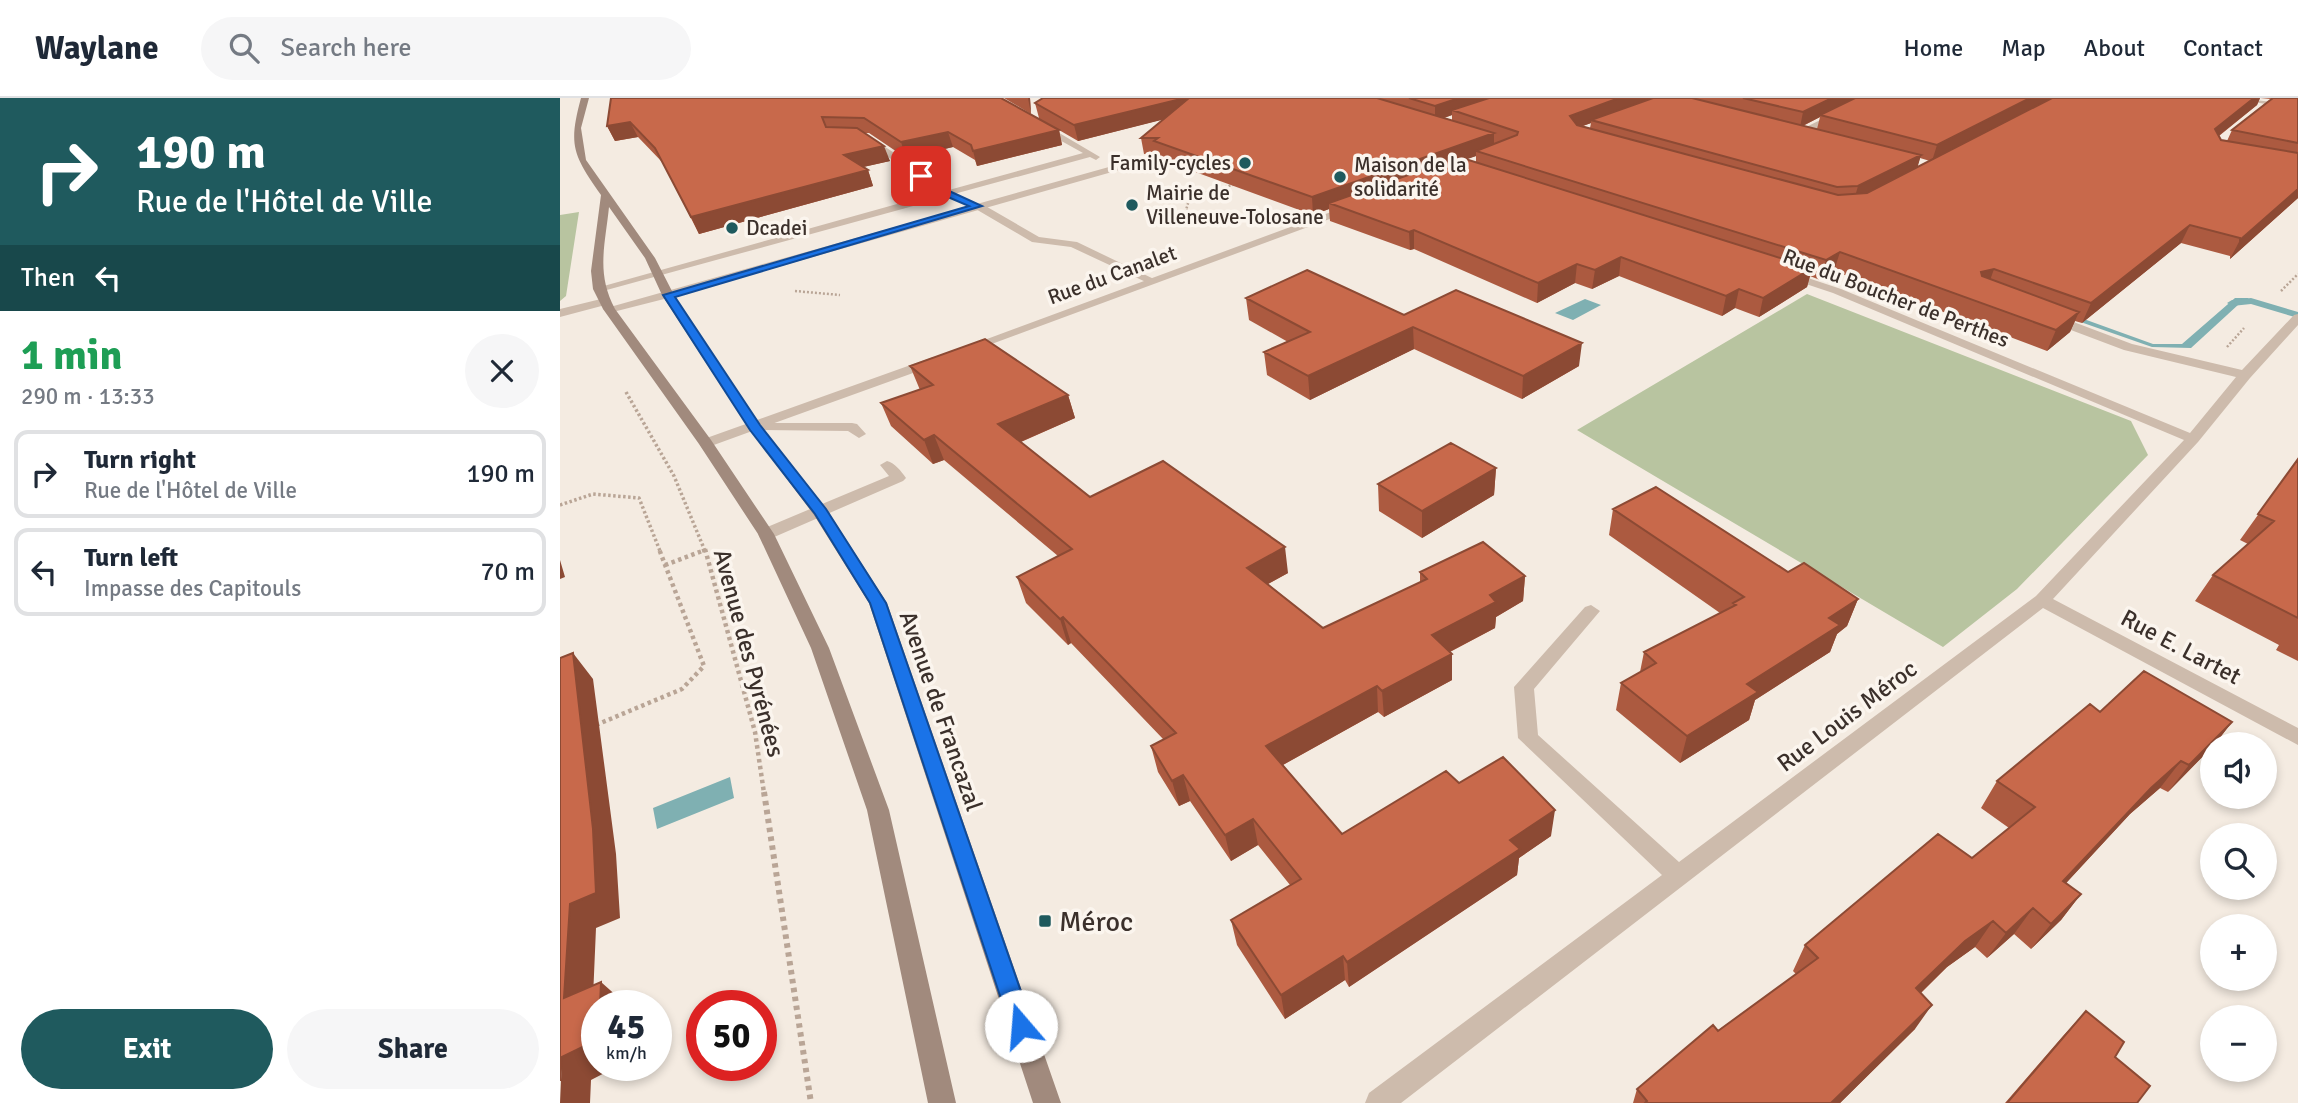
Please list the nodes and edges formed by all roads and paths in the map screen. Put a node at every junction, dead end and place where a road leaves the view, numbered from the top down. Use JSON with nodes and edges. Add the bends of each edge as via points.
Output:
{"nodes":[{"id":1,"x":585,"y":98,"type":"edge"},
{"id":2,"x":1871,"y":98,"type":"edge"},
{"id":3,"x":2241,"y":98,"type":"edge"},
{"id":4,"x":2269,"y":103,"type":"junction"},
{"id":5,"x":2298,"y":107,"type":"edge"},
{"id":6,"x":2259,"y":111,"type":"edge"},
{"id":7,"x":1034,"y":122,"type":"edge"},
{"id":8,"x":1776,"y":126,"type":"edge"},
{"id":9,"x":1801,"y":132,"type":"junction"},
{"id":10,"x":1814,"y":136,"type":"edge"},
{"id":11,"x":854,"y":137,"type":"edge"},
{"id":12,"x":1091,"y":154,"type":"junction"},
{"id":13,"x":1173,"y":160,"type":"edge"},
{"id":14,"x":1199,"y":170,"type":"edge"},
{"id":15,"x":1238,"y":183,"type":"edge"},
{"id":16,"x":606,"y":192,"type":"junction"},
{"id":17,"x":944,"y":192,"type":"junction"},
{"id":18,"x":978,"y":206,"type":"junction"},
{"id":19,"x":1356,"y":206,"type":"edge"},
{"id":20,"x":1206,"y":220,"type":"dead end"},
{"id":21,"x":1772,"y":269,"type":"edge"},
{"id":22,"x":655,"y":273,"type":"junction"},
{"id":23,"x":2298,"y":274,"type":"edge"},
{"id":24,"x":1152,"y":281,"type":"junction"},
{"id":25,"x":792,"y":290,"type":"dead end"},
{"id":26,"x":668,"y":295,"type":"junction"},
{"id":27,"x":840,"y":295,"type":"dead end"},
{"id":28,"x":2276,"y":297,"type":"dead end"},
{"id":29,"x":604,"y":300,"type":"junction"},
{"id":30,"x":560,"y":313,"type":"edge"},
{"id":31,"x":2043,"y":315,"type":"edge"},
{"id":32,"x":2296,"y":320,"type":"edge"},
{"id":33,"x":2244,"y":328,"type":"dead end"},
{"id":34,"x":2227,"y":346,"type":"dead end"},
{"id":35,"x":960,"y":352,"type":"edge"},
{"id":36,"x":947,"y":356,"type":"edge"},
{"id":37,"x":2245,"y":375,"type":"junction"},
{"id":38,"x":620,"y":380,"type":"dead end"},
{"id":39,"x":755,"y":427,"type":"junction"},
{"id":40,"x":859,"y":434,"type":"dead end"},
{"id":41,"x":2193,"y":439,"type":"junction"},
{"id":42,"x":706,"y":443,"type":"junction"},
{"id":43,"x":887,"y":465,"type":"dead end"},
{"id":44,"x":560,"y":505,"type":"edge"},
{"id":45,"x":821,"y":513,"type":"junction"},
{"id":46,"x":766,"y":534,"type":"junction"},
{"id":47,"x":705,"y":550,"type":"junction"},
{"id":48,"x":665,"y":565,"type":"junction"},
{"id":49,"x":2042,"y":600,"type":"junction"},
{"id":50,"x":1591,"y":611,"type":"dead end"},
{"id":51,"x":584,"y":730,"type":"edge"},
{"id":52,"x":2298,"y":737,"type":"edge"},
{"id":53,"x":1679,"y":877,"type":"junction"},
{"id":54,"x":811,"y":1103,"type":"edge"},
{"id":55,"x":942,"y":1103,"type":"edge"},
{"id":56,"x":1047,"y":1103,"type":"edge"},
{"id":57,"x":1379,"y":1103,"type":"edge"}],
"edges":[{"from":1,"to":16,"type":"main road","name":"Avenue de Francazal","via":[[577,128],[581,160]]},
{"from":2,"to":9,"type":"street"},
{"from":3,"to":4,"type":"street"},
{"from":4,"to":5,"type":"street"},
{"from":4,"to":6,"type":"street"},
{"from":7,"to":12,"type":"street"},
{"from":8,"to":9,"type":"street"},
{"from":9,"to":10,"type":"street"},
{"from":11,"to":17,"type":"street","via":[[865,137]]},
{"from":12,"to":17,"type":"street"},
{"from":12,"to":18,"type":"street","via":[[1116,168]]},
{"from":13,"to":14,"type":"path","via":[[1136,162]]},
{"from":15,"to":20,"type":"path","via":[[1190,197],[1186,210]]},
{"from":16,"to":22,"type":"main road","name":"Avenue de Francazal"},
{"from":16,"to":29,"type":"main road","via":[[597,271]]},
{"from":17,"to":18,"type":"street"},
{"from":17,"to":22,"type":"street"},
{"from":18,"to":24,"type":"street","via":[[1036,240],[1073,244]]},
{"from":18,"to":26,"type":"street"},
{"from":19,"to":24,"type":"street","name":"Rue du Canalet"},
{"from":21,"to":41,"type":"street","name":"Rue du Boucher de Perthes","via":[[1837,291]]},
{"from":22,"to":26,"type":"main road","name":"Avenue de Francazal"},
{"from":22,"to":29,"type":"street"},
{"from":23,"to":28,"type":"path"},
{"from":24,"to":35,"type":"street","name":"Rue du Canalet"},
{"from":25,"to":27,"type":"path"},
{"from":26,"to":29,"type":"street"},
{"from":26,"to":39,"type":"main road","name":"Avenue de Francazal"},
{"from":29,"to":30,"type":"street"},
{"from":29,"to":42,"type":"main road"},
{"from":31,"to":37,"type":"street","via":[[2128,347]]},
{"from":32,"to":37,"type":"street","name":"Rue Louis Méroc"},
{"from":33,"to":34,"type":"path","bridge":true},
{"from":36,"to":39,"type":"street"},
{"from":37,"to":41,"type":"street","name":"Rue Louis Méroc"},
{"from":38,"to":47,"type":"path","name":"Avenue des Pyrénées","via":[[674,477]]},
{"from":39,"to":40,"type":"street","via":[[852,427]]},
{"from":39,"to":42,"type":"street"},
{"from":39,"to":45,"type":"main road","name":"Avenue de Francazal"},
{"from":41,"to":49,"type":"street","name":"Rue Louis Méroc"},
{"from":42,"to":46,"type":"main road"},
{"from":43,"to":45,"type":"street","via":[[898,478]]},
{"from":44,"to":48,"type":"path","via":[[593,494],[639,498]]},
{"from":45,"to":46,"type":"street"},
{"from":45,"to":56,"type":"main road","name":"Avenue de Francazal","via":[[878,603]]},
{"from":46,"to":55,"type":"main road","via":[[820,648],[878,810]]},
{"from":47,"to":48,"type":"path"},
{"from":47,"to":54,"type":"path","name":"Avenue des Pyrénées","via":[[755,732]]},
{"from":48,"to":51,"type":"path","via":[[704,666],[682,689]]},
{"from":49,"to":52,"type":"street","name":"Rue E. Lartet"},
{"from":49,"to":53,"type":"street","name":"Rue Louis Méroc"},
{"from":50,"to":53,"type":"street","via":[[1524,687],[1528,738]]},
{"from":53,"to":57,"type":"street","name":"Rue Louis Méroc"}]}
